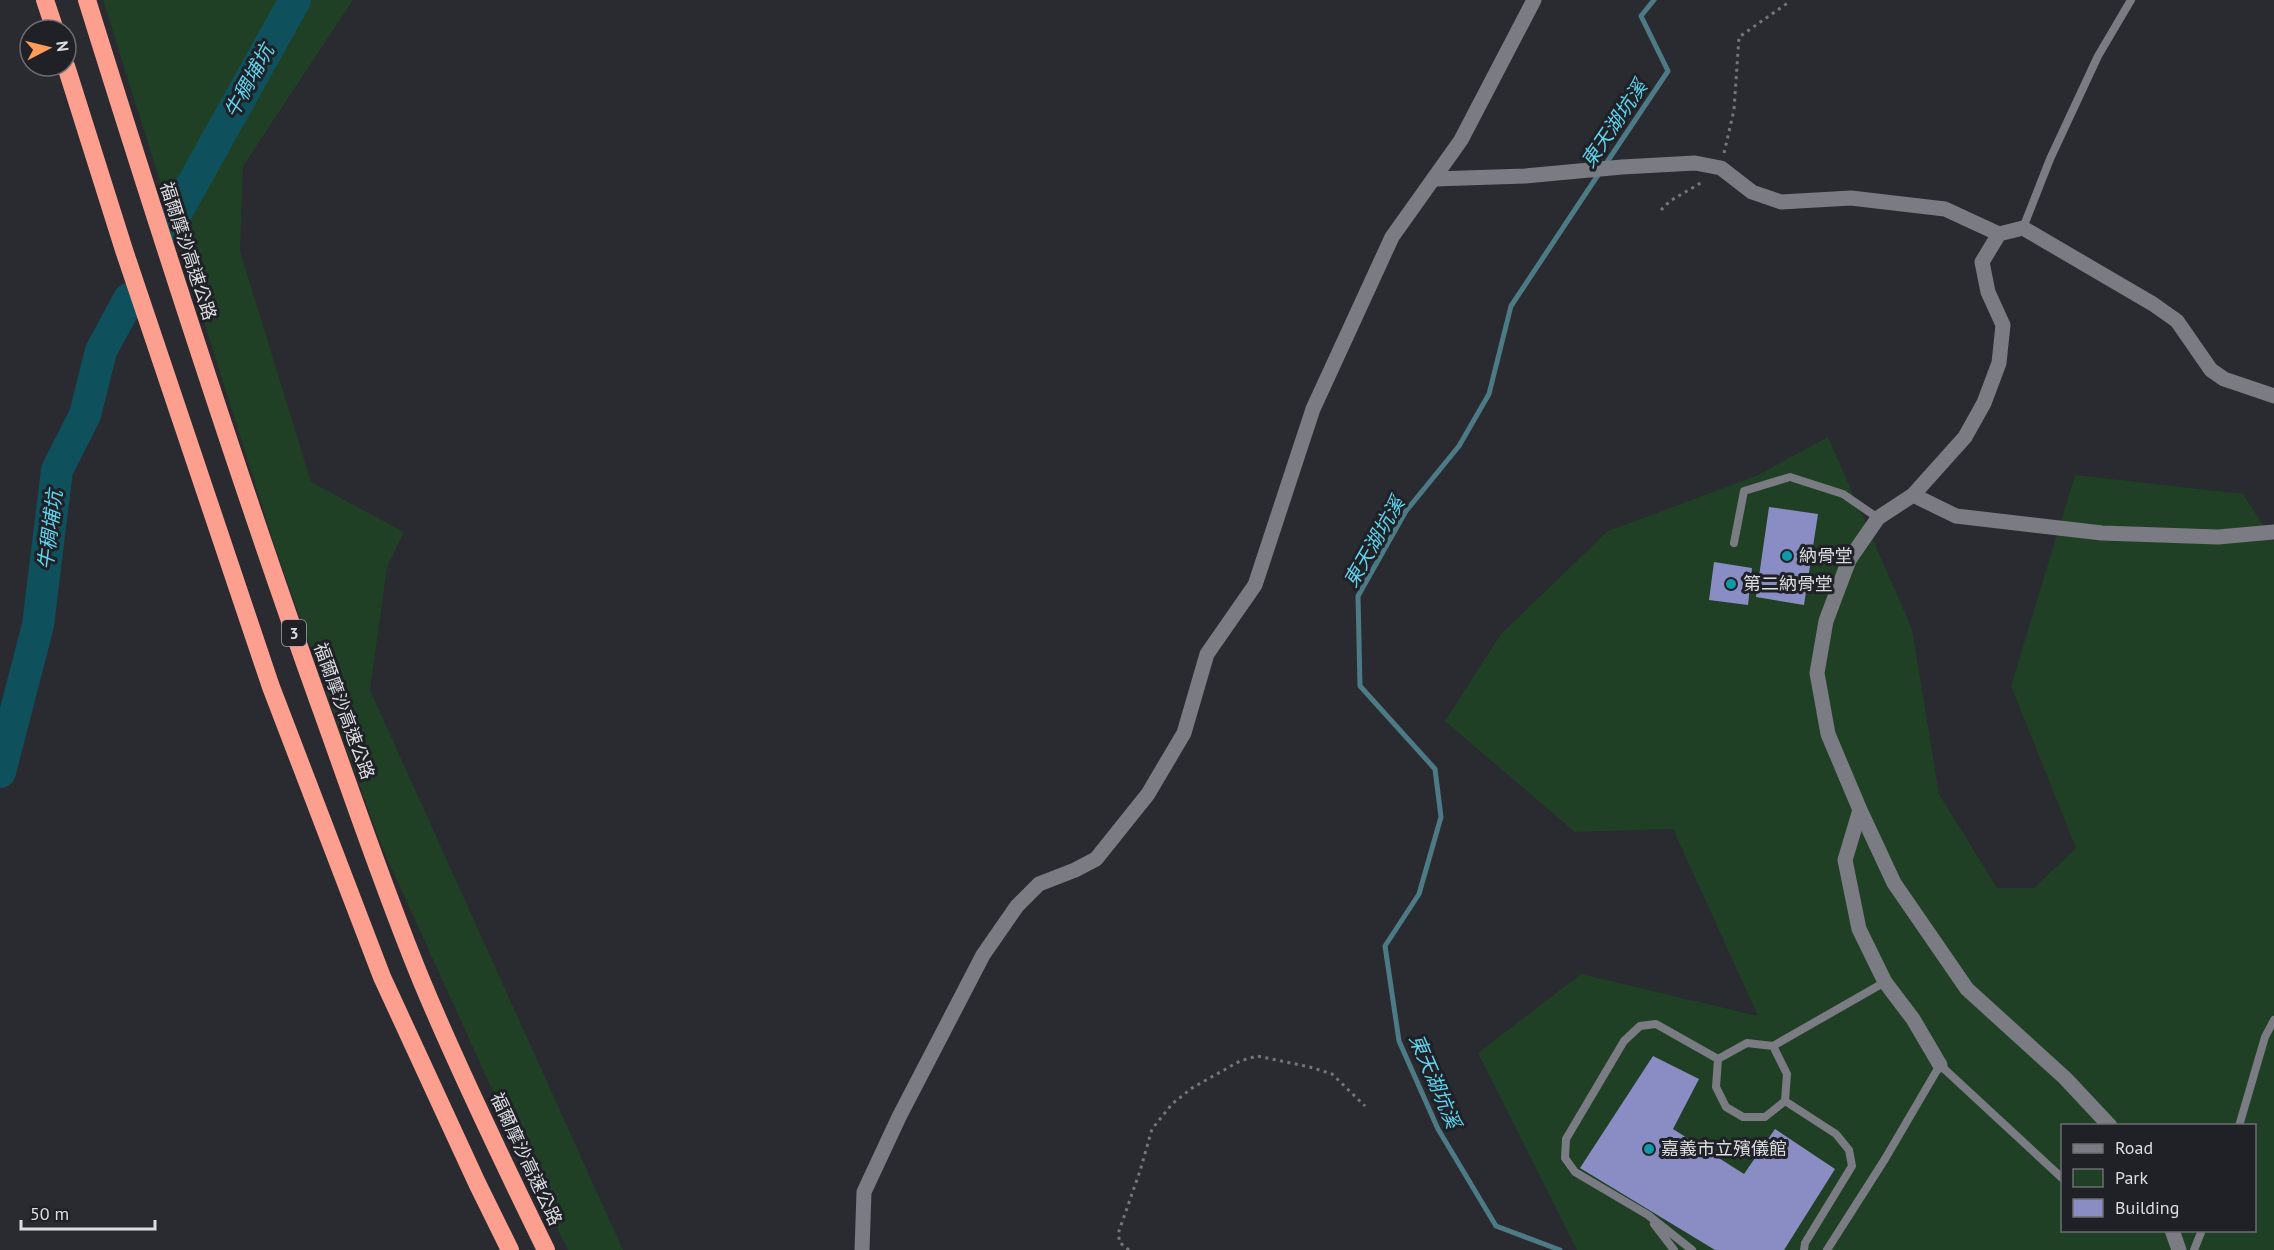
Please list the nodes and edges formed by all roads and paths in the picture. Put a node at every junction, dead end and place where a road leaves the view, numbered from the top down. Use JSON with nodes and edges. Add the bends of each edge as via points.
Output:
{"nodes":[{"id":1,"x":45,"y":0,"type":"edge"},
{"id":2,"x":87,"y":0,"type":"edge"},
{"id":3,"x":1534,"y":0,"type":"edge"},
{"id":4,"x":2131,"y":0,"type":"edge"},
{"id":5,"x":1790,"y":2,"type":"dead end"},
{"id":6,"x":51,"y":18,"type":"edge"},
{"id":7,"x":70,"y":78,"type":"edge"},
{"id":8,"x":1720,"y":168,"type":"junction"},
{"id":9,"x":1434,"y":179,"type":"junction"},
{"id":10,"x":1661,"y":210,"type":"dead end"},
{"id":11,"x":2023,"y":228,"type":"junction"},
{"id":12,"x":1999,"y":234,"type":"junction"},
{"id":13,"x":2274,"y":396,"type":"edge"},
{"id":14,"x":1913,"y":495,"type":"junction"},
{"id":15,"x":1878,"y":518,"type":"junction"},
{"id":16,"x":2274,"y":532,"type":"edge"},
{"id":17,"x":1734,"y":543,"type":"dead end"},
{"id":18,"x":1860,"y":810,"type":"junction"},
{"id":19,"x":1885,"y":982,"type":"junction"},
{"id":20,"x":2274,"y":1020,"type":"edge"},
{"id":21,"x":1773,"y":1046,"type":"junction"},
{"id":22,"x":1718,"y":1059,"type":"junction"},
{"id":23,"x":1940,"y":1065,"type":"junction"},
{"id":24,"x":1785,"y":1101,"type":"junction"},
{"id":25,"x":1365,"y":1106,"type":"dead end"},
{"id":26,"x":2109,"y":1124,"type":"edge"},
{"id":27,"x":2239,"y":1124,"type":"edge"},
{"id":28,"x":2061,"y":1177,"type":"edge"},
{"id":29,"x":1648,"y":1215,"type":"junction"},
{"id":30,"x":2173,"y":1232,"type":"edge"},
{"id":31,"x":2201,"y":1232,"type":"edge"},
{"id":32,"x":510,"y":1250,"type":"edge"},
{"id":33,"x":546,"y":1250,"type":"edge"},
{"id":34,"x":862,"y":1250,"type":"edge"},
{"id":35,"x":1129,"y":1250,"type":"edge"},
{"id":36,"x":1674,"y":1250,"type":"edge"},
{"id":37,"x":1692,"y":1250,"type":"edge"},
{"id":38,"x":1804,"y":1250,"type":"edge"},
{"id":39,"x":1827,"y":1250,"type":"edge"},
{"id":40,"x":2179,"y":1250,"type":"edge"},
{"id":41,"x":2194,"y":1250,"type":"edge"}],
"edges":[{"from":1,"to":6,"type":"highway"},
{"from":2,"to":33,"type":"highway","name":"福爾摩沙高速公路","number":"3","via":[[263,545],[377,865],[423,983]]},
{"from":3,"to":9,"type":"street","via":[[1461,140]]},
{"from":4,"to":11,"type":"lane","via":[[2098,56]]},
{"from":5,"to":8,"type":"path","via":[[1739,37],[1734,110]]},
{"from":7,"to":32,"type":"highway","number":"3","via":[[271,687],[382,977]]},
{"from":8,"to":9,"type":"street","via":[[1695,163]]},
{"from":8,"to":10,"type":"path"},
{"from":8,"to":12,"type":"street","via":[[1752,192],[1781,202],[1851,198],[1945,209]]},
{"from":9,"to":34,"type":"street","via":[[1392,237],[1312,409],[1255,585],[1207,654],[1184,733],[1148,794],[1096,858],[1039,884],[1017,906],[983,955],[864,1192]]},
{"from":11,"to":12,"type":"street"},
{"from":11,"to":13,"type":"street","via":[[2176,321],[2211,370],[2224,379]]},
{"from":12,"to":14,"type":"street","via":[[1982,262],[1988,292],[2004,325],[1999,363],[1984,403],[1965,437]]},
{"from":14,"to":15,"type":"street"},
{"from":14,"to":16,"type":"street","via":[[1956,516],[2102,533],[2218,537]]},
{"from":15,"to":17,"type":"lane","via":[[1843,494],[1791,477],[1744,491]]},
{"from":15,"to":18,"type":"street","via":[[1849,560],[1826,621],[1817,673],[1828,734]]},
{"from":18,"to":19,"type":"street","via":[[1845,860],[1859,928]]},
{"from":18,"to":26,"type":"street","via":[[1894,882],[1967,989],[2065,1078]]},
{"from":19,"to":21,"type":"lane"},
{"from":19,"to":23,"type":"street"},
{"from":20,"to":27,"type":"lane","via":[[2265,1037]]},
{"from":21,"to":22,"type":"lane","via":[[1747,1043]]},
{"from":21,"to":24,"type":"lane","via":[[1787,1074]]},
{"from":22,"to":24,"type":"lane","via":[[1716,1087],[1726,1107],[1743,1117],[1765,1117]]},
{"from":22,"to":29,"type":"lane","via":[[1656,1024],[1640,1026],[1624,1041],[1566,1139],[1565,1158],[1575,1172]]},
{"from":23,"to":28,"type":"lane"},
{"from":23,"to":39,"type":"lane"},
{"from":24,"to":38,"type":"lane","via":[[1836,1134],[1849,1150],[1852,1166]]},
{"from":25,"to":35,"type":"path","via":[[1332,1074],[1257,1056],[1240,1061],[1192,1088],[1172,1104],[1152,1129],[1119,1231],[1119,1242]]},
{"from":29,"to":36,"type":"lane"},
{"from":29,"to":37,"type":"lane"},
{"from":30,"to":40,"type":"street"},
{"from":31,"to":41,"type":"lane"}]}
